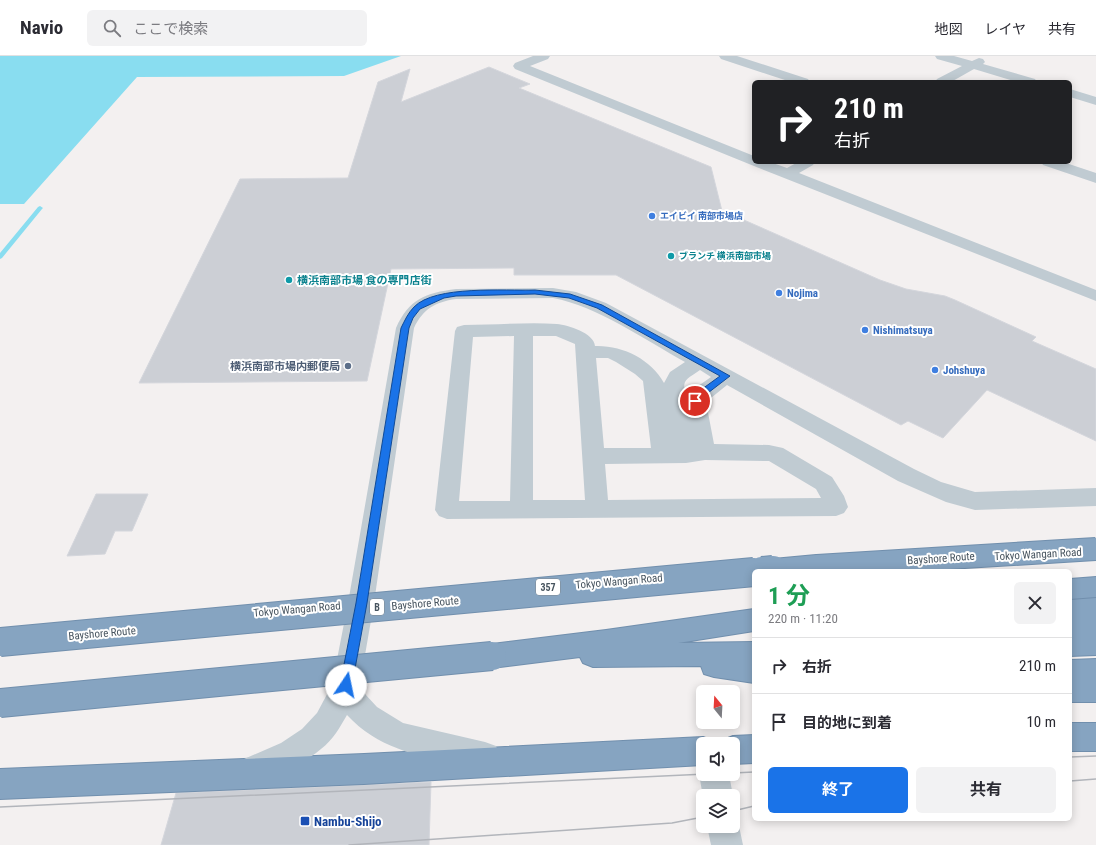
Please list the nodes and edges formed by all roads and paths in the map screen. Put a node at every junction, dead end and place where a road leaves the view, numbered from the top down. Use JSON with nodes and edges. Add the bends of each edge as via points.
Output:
{"nodes":[{"id":1,"x":544,"y":56,"type":"edge"},
{"id":2,"x":725,"y":56,"type":"edge"},
{"id":3,"x":941,"y":56,"type":"edge"},
{"id":4,"x":988,"y":56,"type":"edge"},
{"id":5,"x":973,"y":66,"type":"junction"},
{"id":6,"x":798,"y":80,"type":"edge"},
{"id":7,"x":945,"y":80,"type":"edge"},
{"id":8,"x":1024,"y":80,"type":"edge"},
{"id":9,"x":1072,"y":94,"type":"edge"},
{"id":10,"x":1096,"y":101,"type":"edge"},
{"id":11,"x":752,"y":160,"type":"edge"},
{"id":12,"x":762,"y":164,"type":"edge"},
{"id":13,"x":805,"y":164,"type":"edge"},
{"id":14,"x":1054,"y":164,"type":"edge"},
{"id":15,"x":788,"y":174,"type":"junction"},
{"id":16,"x":1096,"y":178,"type":"edge"},
{"id":17,"x":1096,"y":296,"type":"edge"},
{"id":18,"x":524,"y":330,"type":"junction"},
{"id":19,"x":587,"y":352,"type":"junction"},
{"id":20,"x":698,"y":361,"type":"junction"},
{"id":21,"x":726,"y":376,"type":"junction"},
{"id":22,"x":695,"y":453,"type":"junction"},
{"id":23,"x":663,"y":455,"type":"junction"},
{"id":24,"x":594,"y":456,"type":"junction"},
{"id":25,"x":1096,"y":497,"type":"edge"},
{"id":26,"x":521,"y":509,"type":"junction"},
{"id":27,"x":597,"y":509,"type":"junction"},
{"id":28,"x":1096,"y":549,"type":"edge"},
{"id":29,"x":773,"y":569,"type":"edge"},
{"id":30,"x":784,"y":569,"type":"edge"},
{"id":31,"x":752,"y":570,"type":"edge"},
{"id":32,"x":752,"y":572,"type":"edge"},
{"id":33,"x":1096,"y":587,"type":"edge"},
{"id":34,"x":1072,"y":589,"type":"edge"},
{"id":35,"x":361,"y":603,"type":"junction"},
{"id":36,"x":1096,"y":609,"type":"edge"},
{"id":37,"x":1072,"y":611,"type":"edge"},
{"id":38,"x":752,"y":620,"type":"edge"},
{"id":39,"x":1096,"y":625,"type":"edge"},
{"id":40,"x":1072,"y":626,"type":"edge"},
{"id":41,"x":752,"y":632,"type":"edge"},
{"id":42,"x":0,"y":634,"type":"edge"},
{"id":43,"x":0,"y":642,"type":"edge"},
{"id":44,"x":606,"y":642,"type":"junction"},
{"id":45,"x":1096,"y":643,"type":"edge"},
{"id":46,"x":1072,"y":644,"type":"edge"},
{"id":47,"x":752,"y":654,"type":"edge"},
{"id":48,"x":637,"y":655,"type":"junction"},
{"id":49,"x":492,"y":656,"type":"junction"},
{"id":50,"x":752,"y":671,"type":"edge"},
{"id":51,"x":1096,"y":671,"type":"edge"},
{"id":52,"x":1072,"y":672,"type":"edge"},
{"id":53,"x":346,"y":685,"type":"junction"},
{"id":54,"x":1072,"y":689,"type":"edge"},
{"id":55,"x":1096,"y":689,"type":"edge"},
{"id":56,"x":0,"y":703,"type":"edge"},
{"id":57,"x":1096,"y":736,"type":"edge"},
{"id":58,"x":1072,"y":738,"type":"edge"},
{"id":59,"x":752,"y":749,"type":"edge"},
{"id":60,"x":740,"y":750,"type":"edge"},
{"id":61,"x":696,"y":751,"type":"edge"},
{"id":62,"x":509,"y":762,"type":"junction"},
{"id":63,"x":245,"y":774,"type":"junction"},
{"id":64,"x":0,"y":784,"type":"edge"},
{"id":65,"x":724,"y":833,"type":"edge"},
{"id":66,"x":727,"y":845,"type":"edge"}],
"edges":[{"from":1,"to":11,"type":"street","via":[[519,66]]},
{"from":2,"to":6,"type":"street"},
{"from":3,"to":5,"type":"street"},
{"from":4,"to":5,"type":"street"},
{"from":5,"to":7,"type":"street"},
{"from":5,"to":8,"type":"street"},
{"from":9,"to":10,"type":"street"},
{"from":12,"to":15,"type":"street"},
{"from":13,"to":15,"type":"street"},
{"from":14,"to":16,"type":"street"},
{"from":15,"to":17,"type":"street"},
{"from":18,"to":19,"type":"street","via":[[563,332],[583,340]]},
{"from":18,"to":26,"type":"street"},
{"from":18,"to":26,"type":"street","via":[[464,331],[447,510]]},
{"from":19,"to":23,"type":"street","via":[[613,353],[650,375],[654,383]]},
{"from":19,"to":24,"type":"street"},
{"from":20,"to":21,"type":"street"},
{"from":20,"to":22,"type":"street","via":[[677,377],[673,385]]},
{"from":20,"to":35,"type":"street","via":[[600,307],[570,296],[535,292],[456,294],[442,296],[417,308],[405,328]]},
{"from":21,"to":22,"type":"street","via":[[695,401]]},
{"from":21,"to":25,"type":"street","via":[[906,475],[954,496],[975,501]]},
{"from":22,"to":23,"type":"street"},
{"from":22,"to":27,"type":"street","via":[[755,451],[775,454],[824,484],[836,507]]},
{"from":23,"to":24,"type":"street"},
{"from":24,"to":27,"type":"street"},
{"from":26,"to":27,"type":"street"},
{"from":28,"to":29,"type":"highway","name":"Tokyo Wangan Road","number":"357"},
{"from":28,"to":30,"type":"highway","name":"Bayshore Route","bridge":true},
{"from":31,"to":35,"type":"highway","name":"Tokyo Wangan Road","number":"357"},
{"from":32,"to":43,"type":"highway","name":"Bayshore Route","number":"B","bridge":true},
{"from":33,"to":34,"type":"highway"},
{"from":35,"to":42,"type":"highway","name":"Tokyo Wangan Road","number":"357"},
{"from":35,"to":53,"type":"street"},
{"from":36,"to":37,"type":"highway"},
{"from":38,"to":44,"type":"highway"},
{"from":39,"to":40,"type":"highway"},
{"from":41,"to":44,"type":"highway"},
{"from":44,"to":49,"type":"highway"},
{"from":45,"to":46,"type":"highway"},
{"from":47,"to":48,"type":"highway"},
{"from":48,"to":49,"type":"highway"},
{"from":48,"to":50,"type":"highway"},
{"from":49,"to":56,"type":"highway","bridge":true},
{"from":51,"to":52,"type":"highway"},
{"from":53,"to":62,"type":"street","via":[[355,703],[367,716],[398,736]]},
{"from":53,"to":63,"type":"street","via":[[327,722],[312,739],[291,753]]},
{"from":54,"to":55,"type":"highway"},
{"from":57,"to":58,"type":"highway"},
{"from":59,"to":60,"type":"highway"},
{"from":61,"to":62,"type":"highway"},
{"from":62,"to":63,"type":"highway"},
{"from":63,"to":64,"type":"highway"},
{"from":65,"to":66,"type":"street"}]}
